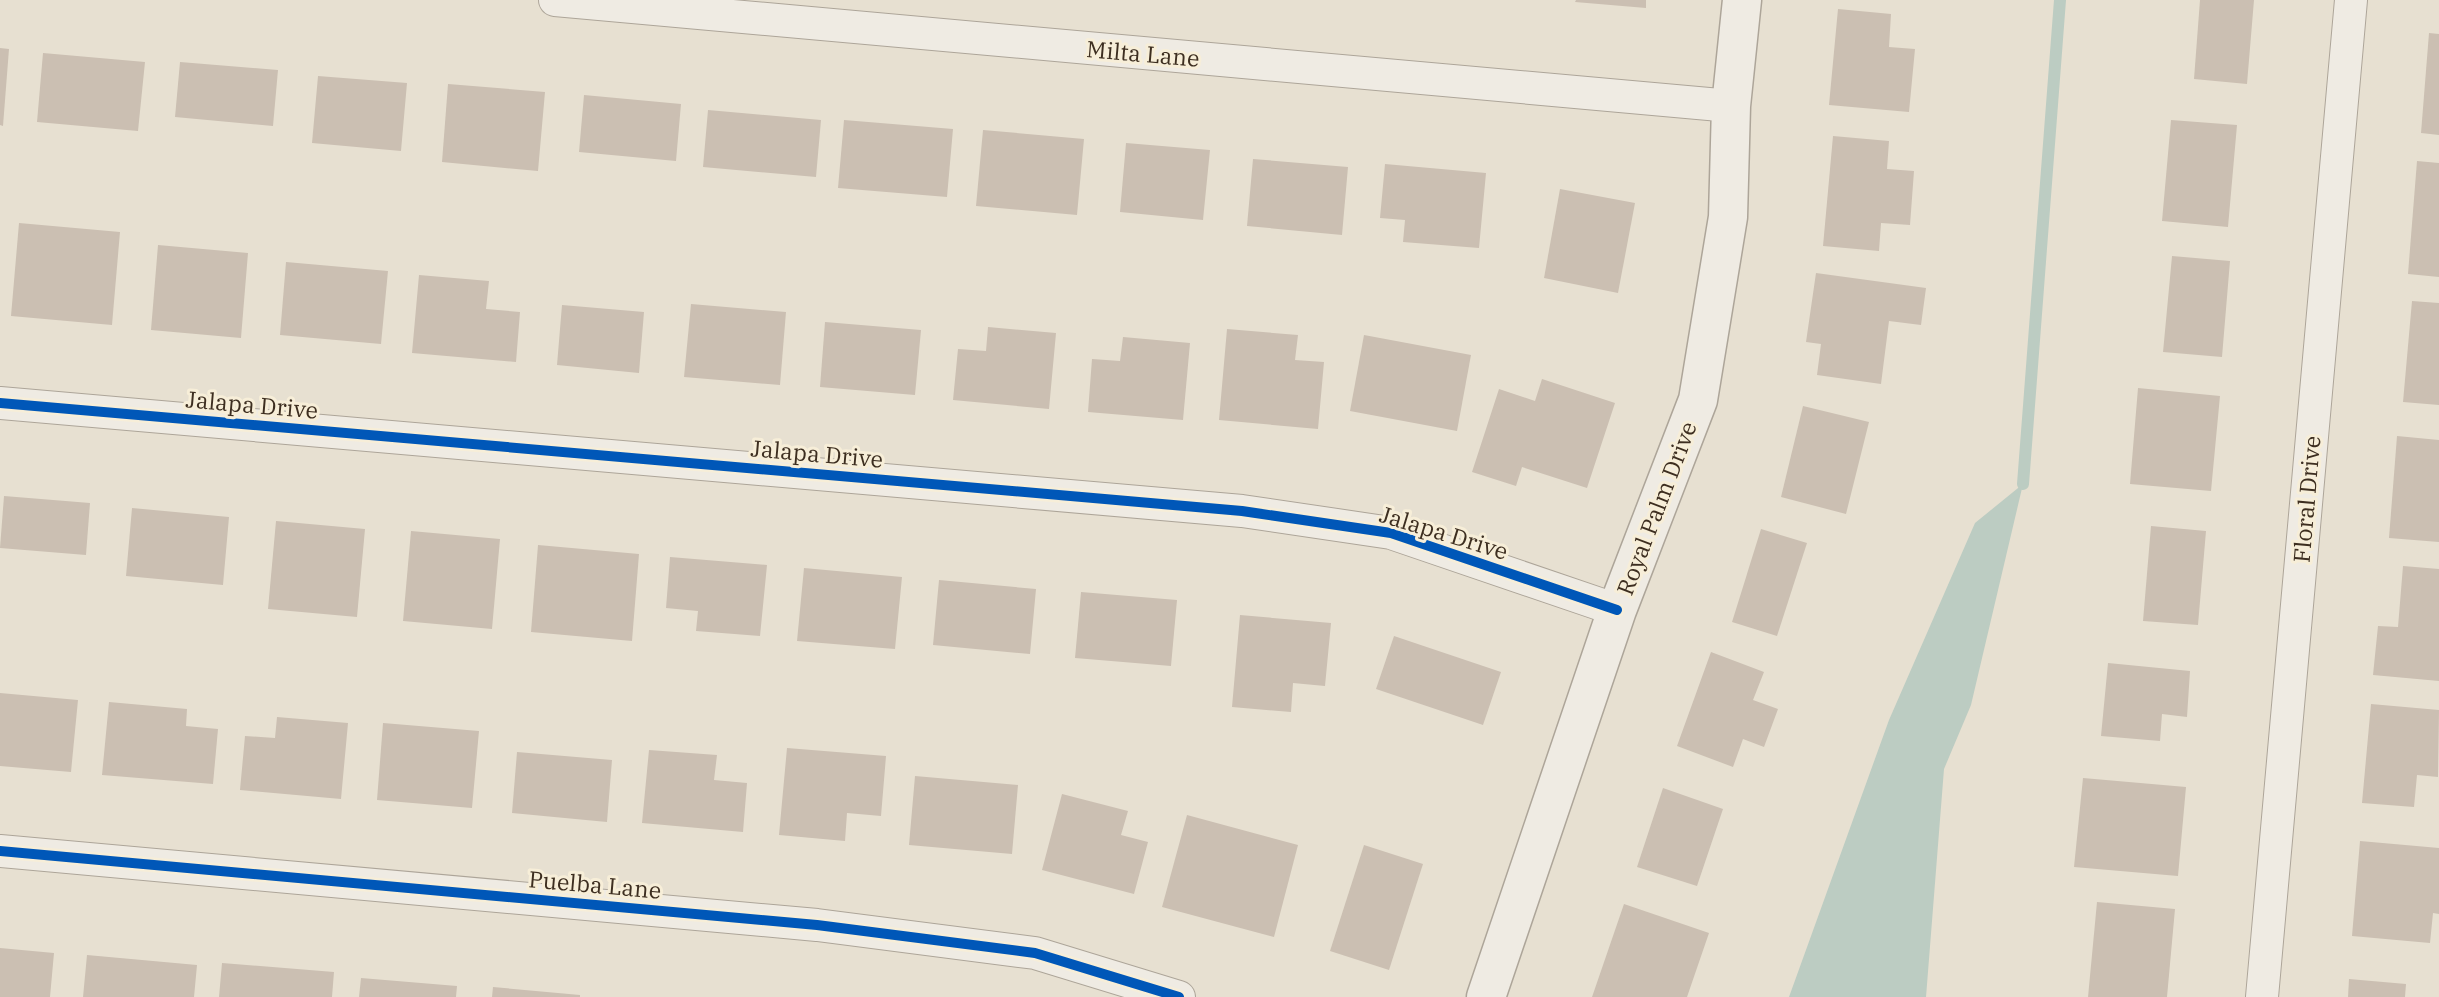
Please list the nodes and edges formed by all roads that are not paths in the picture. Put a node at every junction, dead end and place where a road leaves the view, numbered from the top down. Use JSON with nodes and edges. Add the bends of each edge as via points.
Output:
{"nodes":[{"id":1,"x":555,"y":0,"type":"edge"},
{"id":2,"x":1741,"y":0,"type":"edge"},
{"id":3,"x":2351,"y":0,"type":"edge"},
{"id":4,"x":1731,"y":106,"type":"junction"},
{"id":5,"x":0,"y":403,"type":"edge"},
{"id":6,"x":1617,"y":610,"type":"junction"},
{"id":7,"x":0,"y":850,"type":"edge"},
{"id":8,"x":1179,"y":997,"type":"edge"},
{"id":9,"x":1486,"y":997,"type":"edge"},
{"id":10,"x":2262,"y":997,"type":"edge"}],
"edges":[{"from":1,"to":4,"type":"street","name":"Milta Lane"},
{"from":2,"to":4,"type":"street","name":"Royal Palm Drive"},
{"from":3,"to":10,"type":"street","name":"Floral Drive"},
{"from":4,"to":6,"type":"street","name":"Royal Palm Drive","via":[[1728,217],[1698,400]]},
{"from":5,"to":6,"type":"street","name":"Jalapa Drive","via":[[1242,510],[1391,533]]},
{"from":6,"to":9,"type":"street","name":"Royal Palm Drive"},
{"from":7,"to":8,"type":"street","name":"Puelba Lane","via":[[817,925],[1035,953]]}]}
